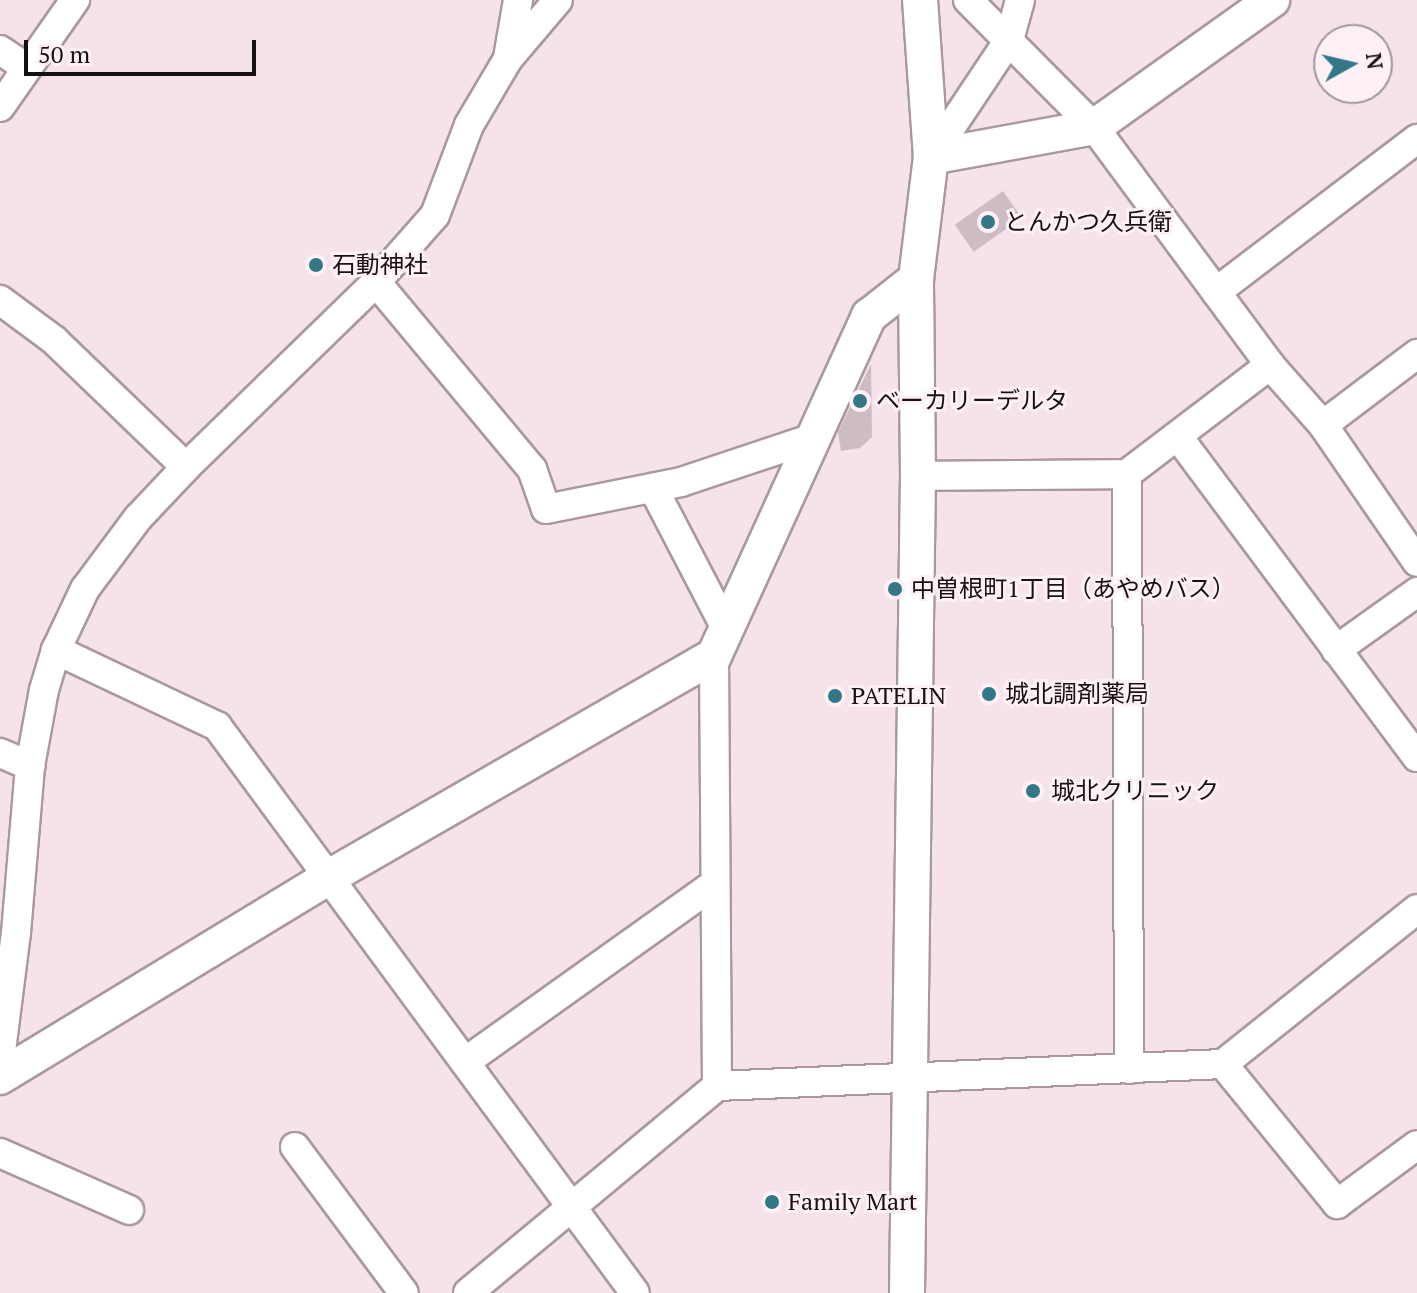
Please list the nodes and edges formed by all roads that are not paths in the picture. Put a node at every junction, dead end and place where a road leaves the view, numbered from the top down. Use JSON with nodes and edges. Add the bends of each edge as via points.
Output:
{"nodes":[{"id":1,"x":75,"y":0,"type":"edge"},
{"id":2,"x":518,"y":0,"type":"edge"},
{"id":3,"x":558,"y":0,"type":"edge"},
{"id":4,"x":920,"y":0,"type":"edge"},
{"id":5,"x":968,"y":0,"type":"edge"},
{"id":6,"x":1020,"y":0,"type":"edge"},
{"id":7,"x":1272,"y":0,"type":"edge"},
{"id":8,"x":1009,"y":40,"type":"junction"},
{"id":9,"x":0,"y":50,"type":"edge"},
{"id":10,"x":508,"y":59,"type":"junction"},
{"id":11,"x":27,"y":68,"type":"junction"},
{"id":12,"x":0,"y":107,"type":"edge"},
{"id":13,"x":1094,"y":127,"type":"junction"},
{"id":14,"x":1417,"y":139,"type":"edge"},
{"id":15,"x":931,"y":157,"type":"junction"},
{"id":16,"x":916,"y":279,"type":"junction"},
{"id":17,"x":376,"y":282,"type":"junction"},
{"id":18,"x":1216,"y":292,"type":"junction"},
{"id":19,"x":0,"y":300,"type":"edge"},
{"id":20,"x":1417,"y":354,"type":"edge"},
{"id":21,"x":1270,"y":365,"type":"junction"},
{"id":22,"x":1323,"y":425,"type":"junction"},
{"id":23,"x":813,"y":438,"type":"junction"},
{"id":24,"x":1179,"y":438,"type":"junction"},
{"id":25,"x":186,"y":467,"type":"junction"},
{"id":26,"x":1127,"y":474,"type":"junction"},
{"id":27,"x":918,"y":476,"type":"junction"},
{"id":28,"x":653,"y":488,"type":"junction"},
{"id":29,"x":1417,"y":562,"type":"edge"},
{"id":30,"x":1417,"y":592,"type":"edge"},
{"id":31,"x":720,"y":642,"type":"junction"},
{"id":32,"x":56,"y":650,"type":"junction"},
{"id":33,"x":1336,"y":650,"type":"junction"},
{"id":34,"x":0,"y":753,"type":"edge"},
{"id":35,"x":1417,"y":757,"type":"edge"},
{"id":36,"x":30,"y":766,"type":"junction"},
{"id":37,"x":329,"y":877,"type":"junction"},
{"id":38,"x":715,"y":884,"type":"junction"},
{"id":39,"x":1417,"y":909,"type":"edge"},
{"id":40,"x":8,"y":930,"type":"edge"},
{"id":41,"x":0,"y":1059,"type":"edge"},
{"id":42,"x":465,"y":1062,"type":"junction"},
{"id":43,"x":1223,"y":1064,"type":"junction"},
{"id":44,"x":1129,"y":1069,"type":"junction"},
{"id":45,"x":0,"y":1077,"type":"edge"},
{"id":46,"x":908,"y":1079,"type":"junction"},
{"id":47,"x":717,"y":1086,"type":"junction"},
{"id":48,"x":1417,"y":1145,"type":"edge"},
{"id":49,"x":295,"y":1147,"type":"dead end"},
{"id":50,"x":0,"y":1153,"type":"edge"},
{"id":51,"x":573,"y":1208,"type":"junction"},
{"id":52,"x":129,"y":1210,"type":"dead end"},
{"id":53,"x":404,"y":1293,"type":"edge"},
{"id":54,"x":468,"y":1293,"type":"edge"},
{"id":55,"x":635,"y":1293,"type":"edge"},
{"id":56,"x":907,"y":1293,"type":"edge"}],
"edges":[{"from":1,"to":11,"type":"street"},
{"from":2,"to":10,"type":"street"},
{"from":3,"to":10,"type":"street"},
{"from":4,"to":15,"type":"street"},
{"from":5,"to":8,"type":"street"},
{"from":6,"to":8,"type":"street"},
{"from":7,"to":13,"type":"street"},
{"from":8,"to":13,"type":"street"},
{"from":8,"to":15,"type":"street"},
{"from":9,"to":11,"type":"street"},
{"from":10,"to":17,"type":"street","via":[[469,125],[435,215]]},
{"from":11,"to":12,"type":"street"},
{"from":13,"to":15,"type":"street"},
{"from":13,"to":18,"type":"street"},
{"from":14,"to":18,"type":"street"},
{"from":15,"to":16,"type":"street"},
{"from":16,"to":23,"type":"street","via":[[869,316]]},
{"from":16,"to":27,"type":"street"},
{"from":17,"to":25,"type":"street"},
{"from":17,"to":28,"type":"street","via":[[532,469],[546,509]]},
{"from":18,"to":21,"type":"street"},
{"from":19,"to":25,"type":"street","via":[[54,340]]},
{"from":20,"to":22,"type":"street"},
{"from":21,"to":22,"type":"street"},
{"from":21,"to":24,"type":"street"},
{"from":22,"to":29,"type":"street"},
{"from":23,"to":28,"type":"street"},
{"from":23,"to":31,"type":"street"},
{"from":24,"to":26,"type":"street"},
{"from":24,"to":33,"type":"street"},
{"from":25,"to":32,"type":"street","via":[[138,518],[85,589]]},
{"from":26,"to":27,"type":"street"},
{"from":26,"to":44,"type":"street"},
{"from":27,"to":46,"type":"street"},
{"from":28,"to":31,"type":"street"},
{"from":30,"to":33,"type":"street"},
{"from":31,"to":37,"type":"street"},
{"from":31,"to":38,"type":"street"},
{"from":32,"to":36,"type":"street"},
{"from":32,"to":37,"type":"street","via":[[217,726]]},
{"from":33,"to":35,"type":"street"},
{"from":34,"to":36,"type":"street"},
{"from":36,"to":40,"type":"street"},
{"from":37,"to":42,"type":"street"},
{"from":37,"to":45,"type":"street"},
{"from":38,"to":42,"type":"street"},
{"from":38,"to":47,"type":"street"},
{"from":39,"to":43,"type":"street"},
{"from":40,"to":41,"type":"street"},
{"from":42,"to":51,"type":"street"},
{"from":43,"to":44,"type":"street"},
{"from":43,"to":48,"type":"street","via":[[1337,1204]]},
{"from":44,"to":46,"type":"street"},
{"from":46,"to":47,"type":"street"},
{"from":46,"to":56,"type":"street"},
{"from":47,"to":51,"type":"street"},
{"from":49,"to":53,"type":"street"},
{"from":50,"to":52,"type":"street"},
{"from":51,"to":54,"type":"street"},
{"from":51,"to":55,"type":"street"}]}
